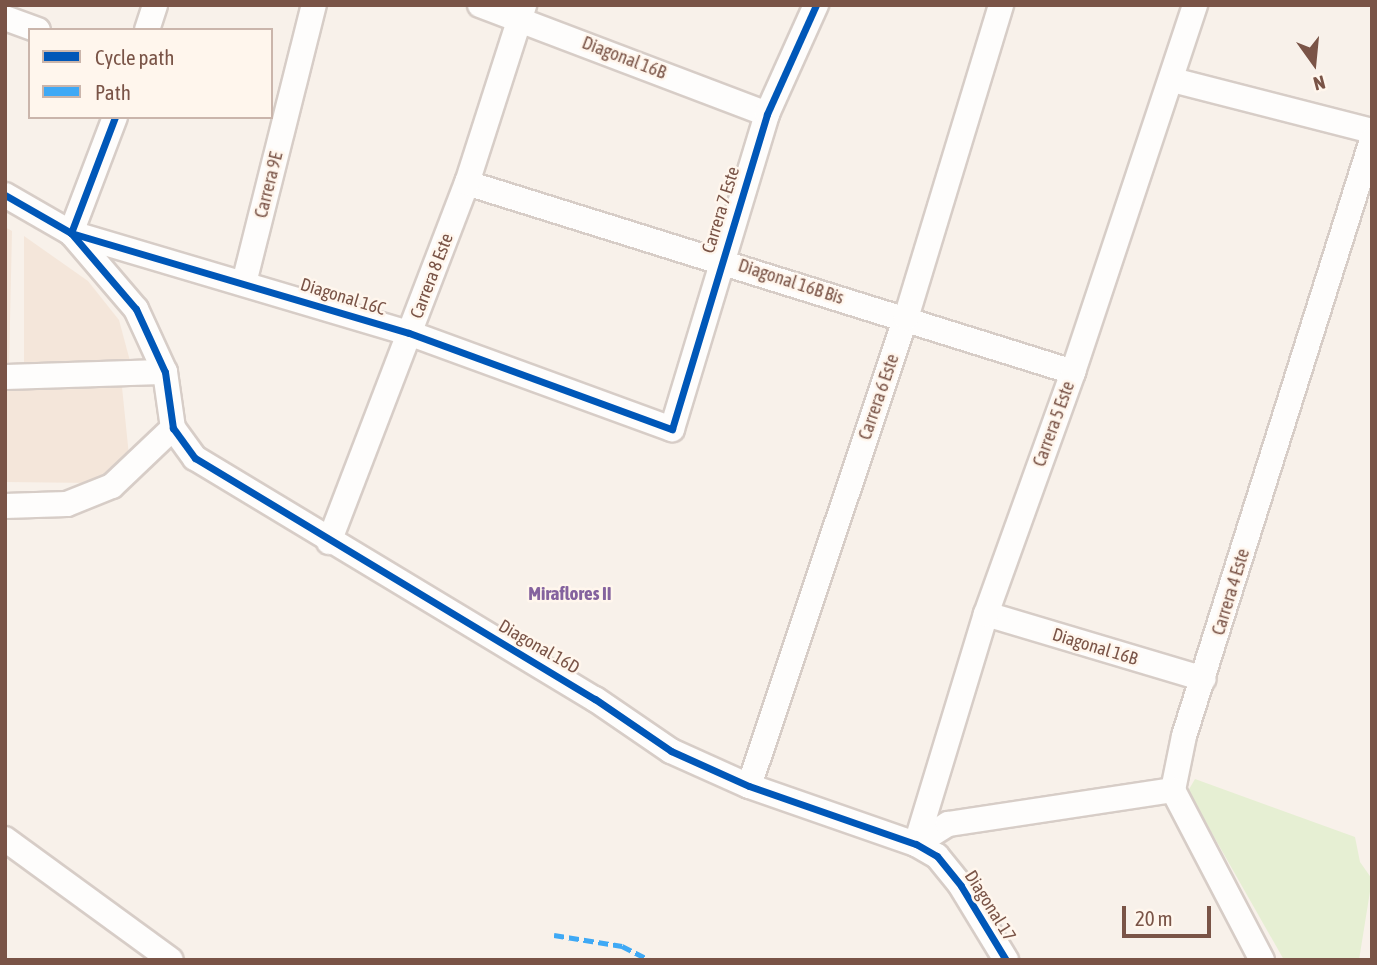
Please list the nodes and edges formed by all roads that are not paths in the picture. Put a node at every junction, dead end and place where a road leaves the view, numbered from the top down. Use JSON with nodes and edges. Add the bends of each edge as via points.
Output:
{"nodes":[{"id":1,"x":155,"y":5,"type":"edge"},
{"id":2,"x":314,"y":5,"type":"edge"},
{"id":3,"x":480,"y":5,"type":"edge"},
{"id":4,"x":816,"y":5,"type":"edge"},
{"id":5,"x":1001,"y":5,"type":"edge"},
{"id":6,"x":1195,"y":5,"type":"edge"},
{"id":7,"x":522,"y":12,"type":"edge"},
{"id":8,"x":5,"y":18,"type":"edge"},
{"id":9,"x":32,"y":28,"type":"edge"},
{"id":10,"x":148,"y":28,"type":"edge"},
{"id":11,"x":1173,"y":80,"type":"junction"},
{"id":12,"x":767,"y":114,"type":"junction"},
{"id":13,"x":114,"y":119,"type":"edge"},
{"id":14,"x":1372,"y":131,"type":"edge"},
{"id":15,"x":1372,"y":140,"type":"edge"},
{"id":16,"x":467,"y":183,"type":"junction"},
{"id":17,"x":5,"y":195,"type":"edge"},
{"id":18,"x":71,"y":233,"type":"junction"},
{"id":19,"x":722,"y":260,"type":"junction"},
{"id":20,"x":244,"y":284,"type":"junction"},
{"id":21,"x":906,"y":318,"type":"junction"},
{"id":22,"x":409,"y":333,"type":"junction"},
{"id":23,"x":165,"y":372,"type":"junction"},
{"id":24,"x":1073,"y":372,"type":"junction"},
{"id":25,"x":5,"y":377,"type":"edge"},
{"id":26,"x":173,"y":428,"type":"junction"},
{"id":27,"x":673,"y":429,"type":"joint"},
{"id":28,"x":5,"y":506,"type":"edge"},
{"id":29,"x":329,"y":542,"type":"junction"},
{"id":30,"x":986,"y":614,"type":"junction"},
{"id":31,"x":1204,"y":679,"type":"junction"},
{"id":32,"x":749,"y":786,"type":"junction"},
{"id":33,"x":1173,"y":790,"type":"junction"},
{"id":34,"x":5,"y":839,"type":"edge"},
{"id":35,"x":916,"y":844,"type":"junction"},
{"id":36,"x":171,"y":960,"type":"edge"},
{"id":37,"x":1006,"y":960,"type":"edge"},
{"id":38,"x":1262,"y":960,"type":"edge"}],
"edges":[{"from":1,"to":10,"type":"street"},
{"from":2,"to":20,"type":"street","name":"Carrera 9E"},
{"from":3,"to":7,"type":"street","name":"Diagonal 16B"},
{"from":4,"to":12,"type":"street","name":"Carrera 7 Este"},
{"from":5,"to":21,"type":"street","name":"Carrera 6 Este"},
{"from":6,"to":11,"type":"street","name":"Carrera 5 Este"},
{"from":7,"to":12,"type":"street","name":"Diagonal 16B"},
{"from":7,"to":16,"type":"street","name":"Carrera 8 Este"},
{"from":8,"to":9,"type":"street"},
{"from":11,"to":14,"type":"street"},
{"from":11,"to":24,"type":"street","name":"Carrera 5 Este"},
{"from":12,"to":19,"type":"street","name":"Carrera 7 Este"},
{"from":13,"to":18,"type":"street"},
{"from":15,"to":31,"type":"street","name":"Carrera 4 Este"},
{"from":16,"to":19,"type":"street","name":"Diagonal 16B Bis"},
{"from":16,"to":22,"type":"street","name":"Carrera 8 Este"},
{"from":17,"to":18,"type":"street","name":"Diagonal 16C"},
{"from":18,"to":20,"type":"street","name":"Diagonal 16C"},
{"from":18,"to":23,"type":"street","via":[[136,309]]},
{"from":19,"to":21,"type":"street","name":"Diagonal 16B Bis"},
{"from":19,"to":27,"type":"street","name":"Carrera 7 Este"},
{"from":20,"to":22,"type":"street","name":"Diagonal 16C"},
{"from":21,"to":24,"type":"street","name":"Diagonal 16B Bis"},
{"from":21,"to":32,"type":"street","name":"Carrera 6 Este"},
{"from":22,"to":27,"type":"street","name":"Diagonal 16C"},
{"from":22,"to":29,"type":"street","name":"Carrera 8 Este"},
{"from":23,"to":25,"type":"street"},
{"from":23,"to":26,"type":"street"},
{"from":24,"to":30,"type":"street","name":"Carrera 5 Este"},
{"from":26,"to":28,"type":"street","via":[[112,486],[66,504]]},
{"from":26,"to":29,"type":"street","name":"Diagonal 16D","via":[[195,458]]},
{"from":29,"to":32,"type":"street","name":"Diagonal 16D","via":[[595,699],[671,751]]},
{"from":30,"to":31,"type":"street","name":"Diagonal 16B"},
{"from":30,"to":35,"type":"street","name":"Carrera 5 Este"},
{"from":31,"to":33,"type":"street","name":"Carrera 4 Este","via":[[1184,736]]},
{"from":32,"to":35,"type":"street","name":"Diagonal 16D"},
{"from":33,"to":35,"type":"street","via":[[948,824]]},
{"from":33,"to":38,"type":"street"},
{"from":34,"to":36,"type":"street"},
{"from":35,"to":37,"type":"street","name":"Diagonal 17","via":[[937,856],[961,886]]}]}
